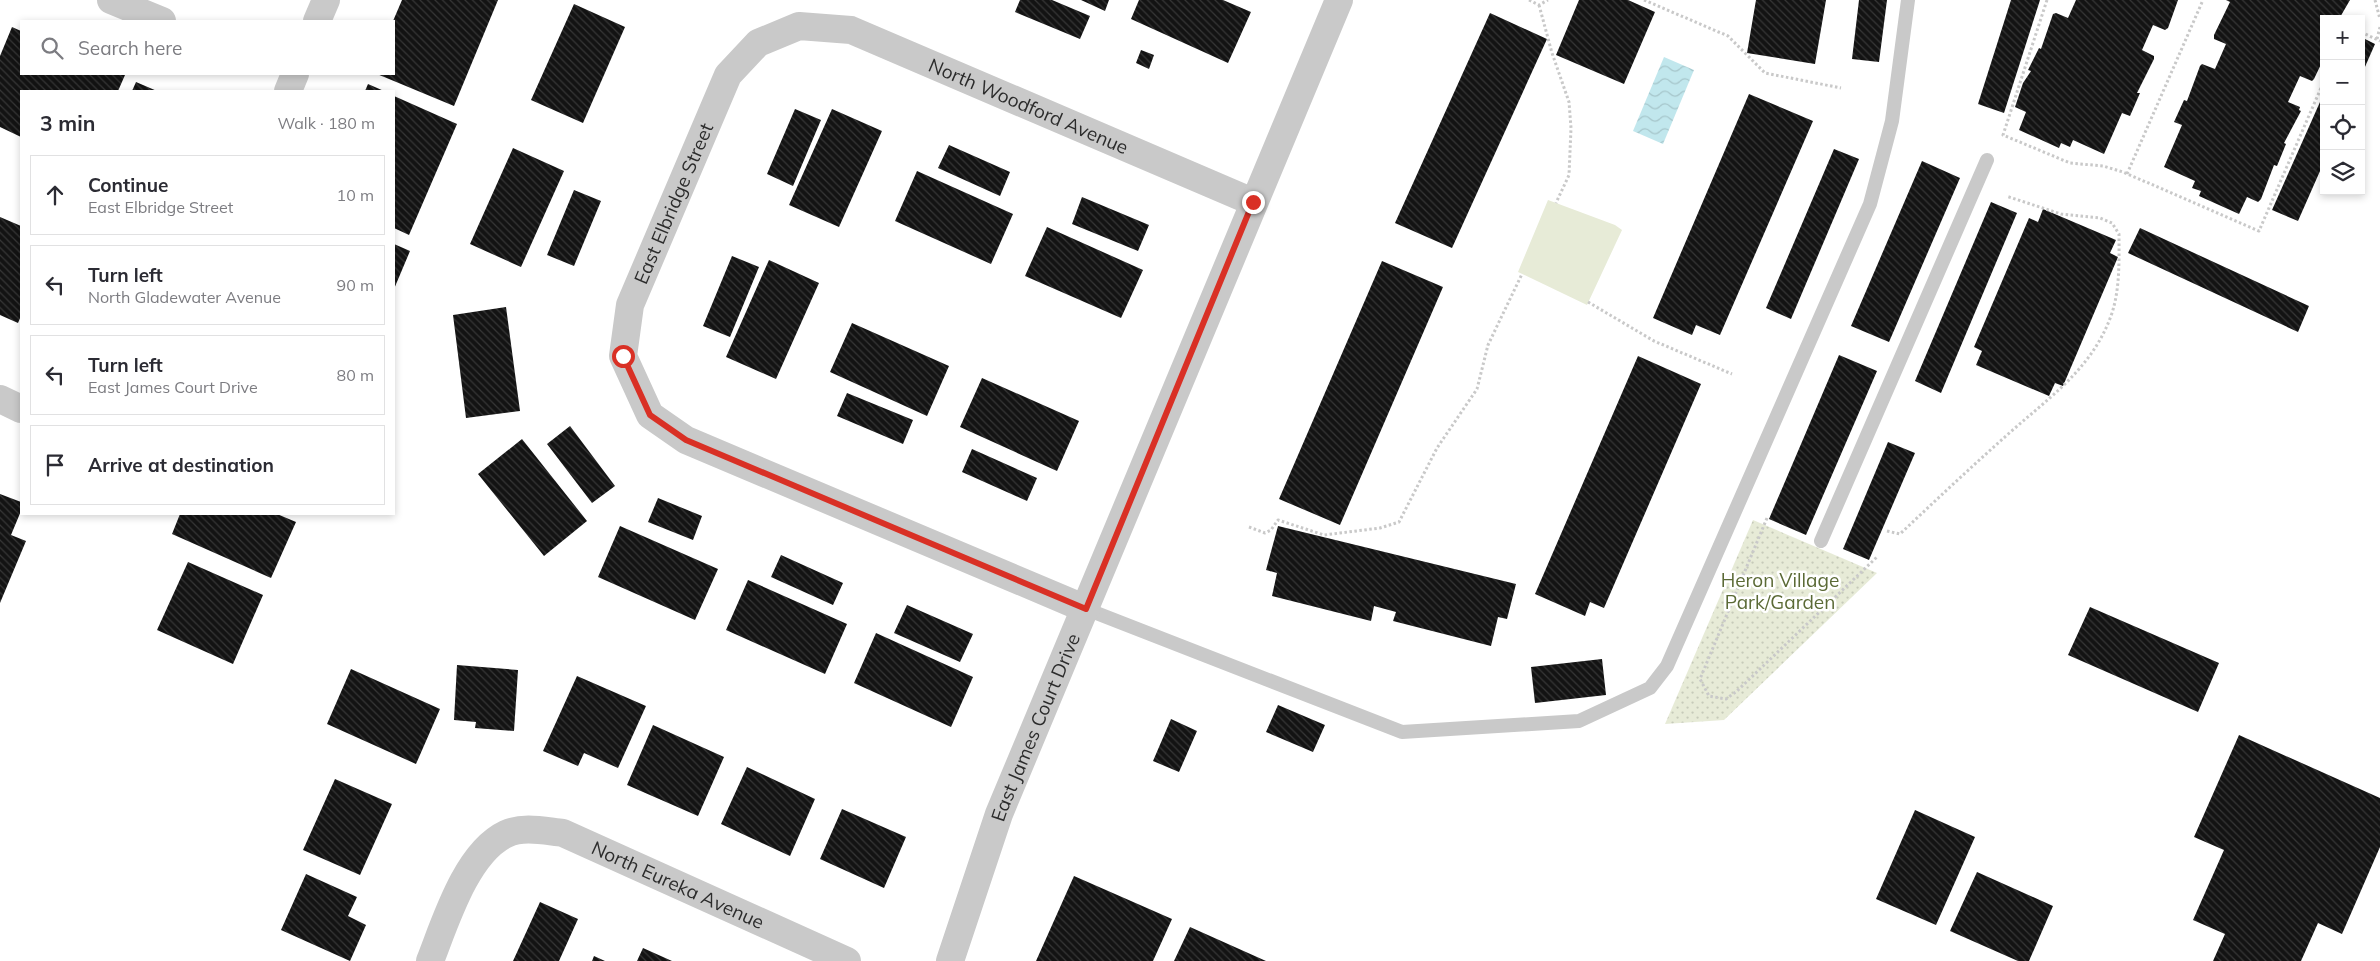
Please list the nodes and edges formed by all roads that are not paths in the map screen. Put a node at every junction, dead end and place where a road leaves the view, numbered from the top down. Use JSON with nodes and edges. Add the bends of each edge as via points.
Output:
{"nodes":[{"id":1,"x":111,"y":0,"type":"edge"},
{"id":2,"x":326,"y":0,"type":"edge"},
{"id":3,"x":1339,"y":0,"type":"edge"},
{"id":4,"x":1908,"y":0,"type":"edge"},
{"id":5,"x":160,"y":20,"type":"edge"},
{"id":6,"x":317,"y":20,"type":"edge"},
{"id":7,"x":799,"y":26,"type":"joint"},
{"id":8,"x":1987,"y":160,"type":"dead end"},
{"id":9,"x":1253,"y":202,"type":"junction"},
{"id":10,"x":0,"y":399,"type":"edge"},
{"id":11,"x":20,"y":409,"type":"edge"},
{"id":12,"x":1821,"y":541,"type":"dead end"},
{"id":13,"x":1086,"y":609,"type":"junction"},
{"id":14,"x":430,"y":961,"type":"edge"},
{"id":15,"x":847,"y":961,"type":"edge"},
{"id":16,"x":950,"y":961,"type":"edge"}],
"edges":[{"from":1,"to":5,"type":"street"},
{"from":2,"to":6,"type":"street"},
{"from":3,"to":9,"type":"street","name":"East James Court Drive"},
{"from":4,"to":13,"type":"lane","via":[[1892,120],[1870,204],[1667,666],[1650,688],[1579,721],[1402,732]]},
{"from":7,"to":9,"type":"street","name":"North Woodford Avenue","via":[[851,30]]},
{"from":7,"to":13,"type":"street","name":"East Elbridge Street","via":[[758,43],[728,75],[630,305],[623,356],[650,415],[686,440]]},
{"from":8,"to":12,"type":"lane"},
{"from":9,"to":13,"type":"street","name":"East James Court Drive"},
{"from":10,"to":11,"type":"street"},
{"from":13,"to":16,"type":"street","name":"East James Court Drive","via":[[999,814]]},
{"from":14,"to":15,"type":"street","name":"North Eureka Avenue","via":[[462,881],[481,854],[505,834],[528,829],[563,833]]}]}
